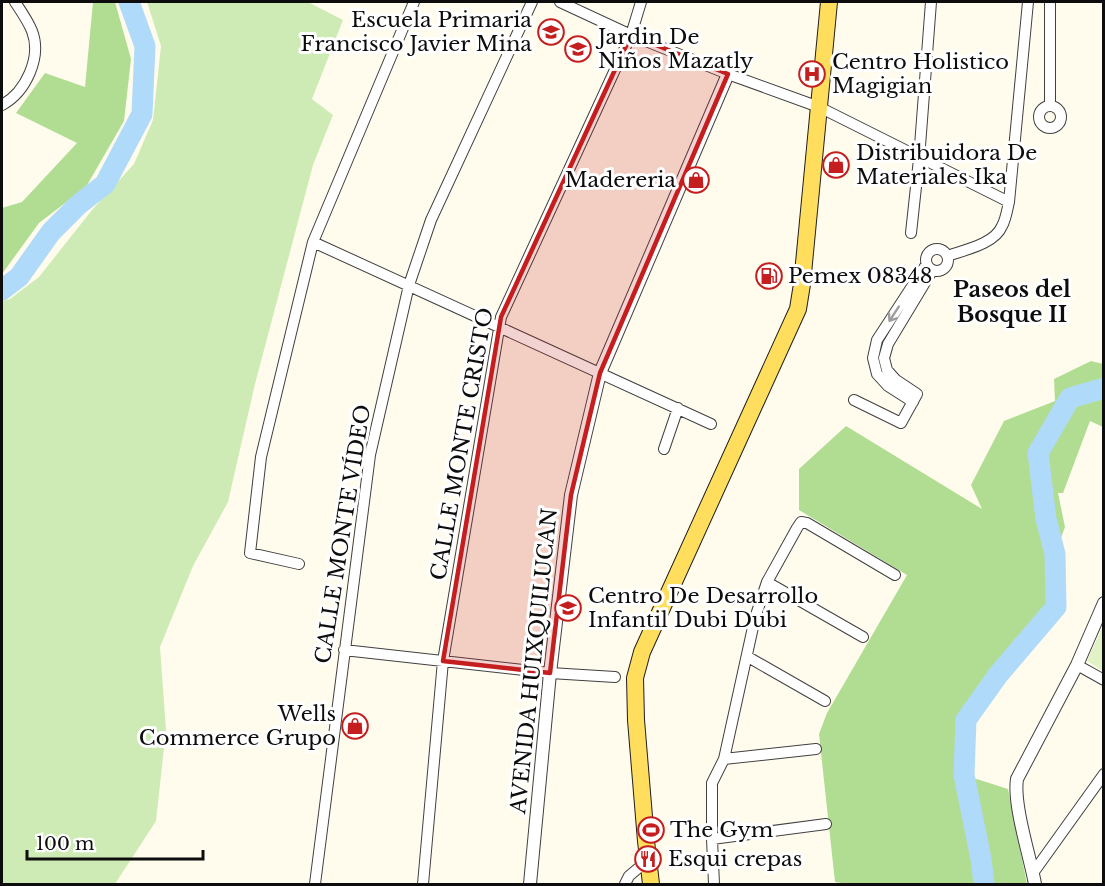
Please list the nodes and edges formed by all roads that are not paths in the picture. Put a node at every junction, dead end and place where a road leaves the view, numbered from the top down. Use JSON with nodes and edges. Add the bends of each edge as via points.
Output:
{"nodes":[{"id":1,"x":15,"y":2,"type":"edge"},
{"id":2,"x":414,"y":2,"type":"edge"},
{"id":3,"x":532,"y":2,"type":"edge"},
{"id":4,"x":560,"y":2,"type":"edge"},
{"id":5,"x":641,"y":2,"type":"edge"},
{"id":6,"x":828,"y":2,"type":"edge"},
{"id":7,"x":931,"y":2,"type":"edge"},
{"id":8,"x":1028,"y":2,"type":"edge"},
{"id":9,"x":1050,"y":2,"type":"edge"},
{"id":10,"x":631,"y":35,"type":"junction"},
{"id":11,"x":728,"y":74,"type":"junction"},
{"id":12,"x":2,"y":105,"type":"edge"},
{"id":13,"x":1050,"y":106,"type":"dead end"},
{"id":14,"x":819,"y":107,"type":"junction"},
{"id":15,"x":919,"y":159,"type":"junction"},
{"id":16,"x":1009,"y":202,"type":"junction"},
{"id":17,"x":910,"y":233,"type":"dead end"},
{"id":18,"x":313,"y":242,"type":"junction"},
{"id":19,"x":947,"y":256,"type":"junction"},
{"id":20,"x":929,"y":268,"type":"junction"},
{"id":21,"x":409,"y":285,"type":"junction"},
{"id":22,"x":500,"y":327,"type":"junction"},
{"id":23,"x":600,"y":373,"type":"junction"},
{"id":24,"x":854,"y":400,"type":"dead end"},
{"id":25,"x":678,"y":408,"type":"junction"},
{"id":26,"x":711,"y":424,"type":"dead end"},
{"id":27,"x":664,"y":449,"type":"dead end"},
{"id":28,"x":299,"y":564,"type":"dead end"},
{"id":29,"x":895,"y":575,"type":"dead end"},
{"id":30,"x":766,"y":582,"type":"junction"},
{"id":31,"x":1104,"y":603,"type":"edge"},
{"id":32,"x":863,"y":637,"type":"dead end"},
{"id":33,"x":344,"y":650,"type":"junction"},
{"id":34,"x":748,"y":657,"type":"junction"},
{"id":35,"x":443,"y":661,"type":"junction"},
{"id":36,"x":1077,"y":665,"type":"junction"},
{"id":37,"x":550,"y":673,"type":"junction"},
{"id":38,"x":615,"y":676,"type":"dead end"},
{"id":39,"x":1104,"y":680,"type":"edge"},
{"id":40,"x":825,"y":701,"type":"dead end"},
{"id":41,"x":816,"y":749,"type":"dead end"},
{"id":42,"x":724,"y":759,"type":"junction"},
{"id":43,"x":1104,"y":774,"type":"edge"},
{"id":44,"x":826,"y":824,"type":"dead end"},
{"id":45,"x":712,"y":839,"type":"junction"},
{"id":46,"x":648,"y":860,"type":"junction"},
{"id":47,"x":1034,"y":879,"type":"edge"},
{"id":48,"x":315,"y":885,"type":"edge"},
{"id":49,"x":423,"y":885,"type":"edge"},
{"id":50,"x":530,"y":885,"type":"edge"},
{"id":51,"x":625,"y":885,"type":"edge"},
{"id":52,"x":651,"y":885,"type":"edge"},
{"id":53,"x":714,"y":885,"type":"edge"}],
"edges":[{"from":1,"to":12,"type":"street","via":[[33,32],[35,57],[26,81]]},
{"from":2,"to":18,"type":"street"},
{"from":3,"to":21,"type":"street","name":"CALLE MONTE VÍDEO","via":[[431,220]]},
{"from":4,"to":10,"type":"street"},
{"from":5,"to":10,"type":"street","name":"CALLE MONTE CRISTO"},
{"from":6,"to":14,"type":"main road"},
{"from":7,"to":15,"type":"street"},
{"from":8,"to":16,"type":"street"},
{"from":9,"to":13,"type":"street"},
{"from":10,"to":11,"type":"street"},
{"from":10,"to":22,"type":"street","name":"CALLE MONTE CRISTO","via":[[501,317]]},
{"from":11,"to":14,"type":"street"},
{"from":11,"to":23,"type":"street","name":"AVENIDA HUIXQUILUCAN"},
{"from":14,"to":15,"type":"street"},
{"from":14,"to":46,"type":"main road","via":[[798,309],[652,631],[635,678]]},
{"from":15,"to":16,"type":"street"},
{"from":15,"to":17,"type":"street"},
{"from":16,"to":19,"type":"street","via":[[999,233]]},
{"from":18,"to":21,"type":"street"},
{"from":18,"to":28,"type":"street","via":[[261,457],[250,553]]},
{"from":19,"to":20,"type":"street","via":[[941,271]]},
{"from":19,"to":20,"type":"street","via":[[941,250],[933,250],[926,256]]},
{"from":20,"to":24,"type":"street","via":[[878,340],[873,358],[877,374],[913,402],[901,423]]},
{"from":21,"to":22,"type":"street"},
{"from":21,"to":33,"type":"street","name":"CALLE MONTE VÍDEO","via":[[370,455]]},
{"from":22,"to":23,"type":"street"},
{"from":22,"to":35,"type":"street","name":"CALLE MONTE CRISTO"},
{"from":23,"to":25,"type":"street"},
{"from":23,"to":37,"type":"street","name":"AVENIDA HUIXQUILUCAN","via":[[571,495]]},
{"from":25,"to":26,"type":"street"},
{"from":25,"to":27,"type":"street"},
{"from":29,"to":30,"type":"street","via":[[801,522]]},
{"from":30,"to":32,"type":"street"},
{"from":30,"to":34,"type":"street"},
{"from":31,"to":36,"type":"street"},
{"from":33,"to":35,"type":"street"},
{"from":33,"to":48,"type":"street","name":"CALLE MONTE VÍDEO"},
{"from":34,"to":40,"type":"street"},
{"from":34,"to":42,"type":"street"},
{"from":35,"to":37,"type":"street"},
{"from":35,"to":49,"type":"street","name":"CALLE MONTE CRISTO"},
{"from":36,"to":39,"type":"street"},
{"from":36,"to":47,"type":"street","via":[[1017,779],[1018,804]]},
{"from":37,"to":38,"type":"street"},
{"from":37,"to":50,"type":"street","name":"AVENIDA HUIXQUILUCAN"},
{"from":41,"to":42,"type":"street"},
{"from":42,"to":45,"type":"street","via":[[712,783]]},
{"from":43,"to":47,"type":"street"},
{"from":44,"to":45,"type":"street"},
{"from":45,"to":53,"type":"street"},
{"from":46,"to":51,"type":"street","via":[[629,876]]},
{"from":46,"to":52,"type":"main road"}]}
